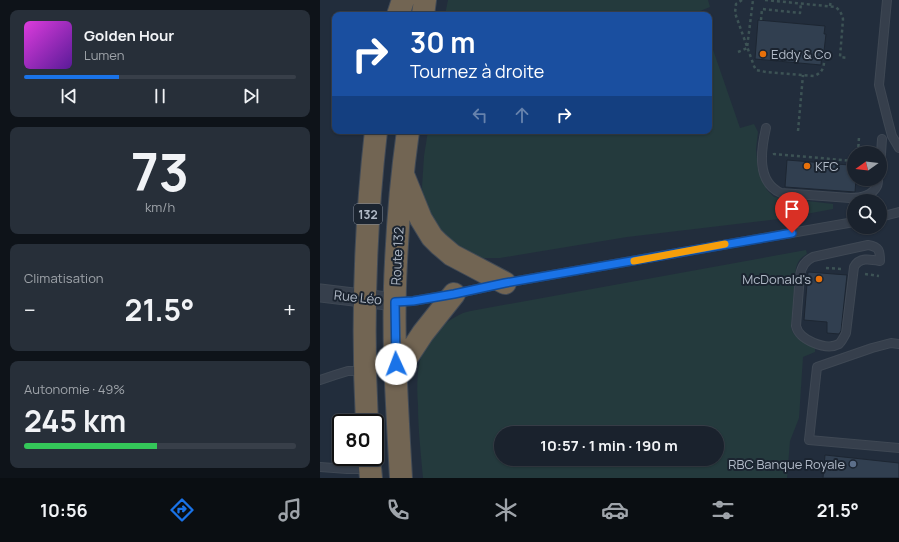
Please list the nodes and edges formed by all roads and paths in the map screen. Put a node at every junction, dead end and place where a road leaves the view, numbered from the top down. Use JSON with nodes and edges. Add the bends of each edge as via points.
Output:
{"nodes":[{"id":1,"x":403,"y":0,"type":"edge"},
{"id":2,"x":425,"y":0,"type":"edge"},
{"id":3,"x":742,"y":0,"type":"edge"},
{"id":4,"x":753,"y":0,"type":"edge"},
{"id":5,"x":765,"y":0,"type":"edge"},
{"id":6,"x":831,"y":0,"type":"edge"},
{"id":7,"x":887,"y":0,"type":"edge"},
{"id":8,"x":801,"y":3,"type":"junction"},
{"id":9,"x":830,"y":6,"type":"junction"},
{"id":10,"x":399,"y":12,"type":"edge"},
{"id":11,"x":423,"y":12,"type":"edge"},
{"id":12,"x":761,"y":20,"type":"dead end"},
{"id":13,"x":747,"y":48,"type":"junction"},
{"id":14,"x":738,"y":52,"type":"dead end"},
{"id":15,"x":824,"y":52,"type":"dead end"},
{"id":16,"x":848,"y":58,"type":"dead end"},
{"id":17,"x":803,"y":75,"type":"junction"},
{"id":18,"x":766,"y":128,"type":"dead end"},
{"id":19,"x":798,"y":131,"type":"dead end"},
{"id":20,"x":376,"y":134,"type":"edge"},
{"id":21,"x":408,"y":134,"type":"edge"},
{"id":22,"x":859,"y":137,"type":"dead end"},
{"id":23,"x":882,"y":139,"type":"dead end"},
{"id":24,"x":858,"y":146,"type":"edge"},
{"id":25,"x":882,"y":146,"type":"edge"},
{"id":26,"x":899,"y":148,"type":"edge"},
{"id":27,"x":774,"y":154,"type":"dead end"},
{"id":28,"x":807,"y":157,"type":"junction"},
{"id":29,"x":847,"y":160,"type":"edge"},
{"id":30,"x":807,"y":162,"type":"dead end"},
{"id":31,"x":403,"y":174,"type":"junction"},
{"id":32,"x":877,"y":186,"type":"edge"},
{"id":33,"x":899,"y":212,"type":"edge"},
{"id":34,"x":887,"y":215,"type":"edge"},
{"id":35,"x":847,"y":223,"type":"edge"},
{"id":36,"x":880,"y":261,"type":"joint"},
{"id":37,"x":825,"y":268,"type":"dead end"},
{"id":38,"x":848,"y":270,"type":"dead end"},
{"id":39,"x":505,"y":283,"type":"junction"},
{"id":40,"x":320,"y":293,"type":"edge"},
{"id":41,"x":454,"y":294,"type":"junction"},
{"id":42,"x":365,"y":298,"type":"junction"},
{"id":43,"x":395,"y":302,"type":"junction"},
{"id":44,"x":899,"y":344,"type":"edge"},
{"id":45,"x":365,"y":370,"type":"junction"},
{"id":46,"x":396,"y":374,"type":"junction"},
{"id":47,"x":320,"y":380,"type":"edge"},
{"id":48,"x":367,"y":414,"type":"edge"},
{"id":49,"x":899,"y":448,"type":"edge"},
{"id":50,"x":320,"y":467,"type":"edge"},
{"id":51,"x":370,"y":468,"type":"edge"},
{"id":52,"x":401,"y":478,"type":"edge"}],
"edges":[{"from":1,"to":10,"type":"highway"},
{"from":2,"to":11,"type":"highway"},
{"from":3,"to":13,"type":"path","via":[[736,4],[735,13]]},
{"from":4,"to":13,"type":"path"},
{"from":5,"to":8,"type":"path"},
{"from":6,"to":9,"type":"path"},
{"from":7,"to":26,"type":"lane","via":[[880,85],[888,121]]},
{"from":8,"to":9,"type":"path"},
{"from":8,"to":12,"type":"path","via":[[800,13],[762,10]]},
{"from":9,"to":16,"type":"path","via":[[836,7],[842,16],[840,57]]},
{"from":13,"to":14,"type":"path"},
{"from":13,"to":17,"type":"path","via":[[756,70]]},
{"from":15,"to":17,"type":"path","via":[[823,69],[820,73],[814,76]]},
{"from":17,"to":19,"type":"path"},
{"from":18,"to":32,"type":"lane","via":[[762,163],[770,186],[775,190],[781,193],[860,198]]},
{"from":20,"to":42,"type":"highway","number":"132"},
{"from":21,"to":31,"type":"highway","name":"Route 132","number":"132"},
{"from":22,"to":24,"type":"path"},
{"from":23,"to":25,"type":"lane"},
{"from":27,"to":28,"type":"path"},
{"from":28,"to":29,"type":"path"},
{"from":28,"to":30,"type":"path"},
{"from":31,"to":39,"type":"highway","via":[[421,219],[432,237],[452,256]]},
{"from":31,"to":43,"type":"highway","name":"Route 132","number":"132"},
{"from":33,"to":34,"type":"lane"},
{"from":35,"to":39,"type":"lane"},
{"from":36,"to":36,"type":"lane","via":[[880,252],[873,246],[808,259],[800,275],[796,326],[799,334],[820,345],[828,347],[839,344],[846,333],[854,267],[856,263],[865,259]]},
{"from":37,"to":38,"type":"path"},
{"from":39,"to":41,"type":"lane"},
{"from":40,"to":42,"type":"street","name":"Rue Léo"},
{"from":41,"to":43,"type":"lane"},
{"from":41,"to":46,"type":"highway","via":[[423,333]]},
{"from":42,"to":43,"type":"street","name":"Rue Léo"},
{"from":42,"to":45,"type":"highway","number":"132"},
{"from":43,"to":46,"type":"highway","name":"Route 132","number":"132"},
{"from":44,"to":49,"type":"lane","via":[[891,343],[872,348],[817,366],[809,440]]},
{"from":45,"to":47,"type":"lane","via":[[348,371]]},
{"from":45,"to":48,"type":"highway","number":"132"},
{"from":46,"to":52,"type":"highway","name":"Route 132","number":"132"},
{"from":50,"to":51,"type":"lane"}]}
